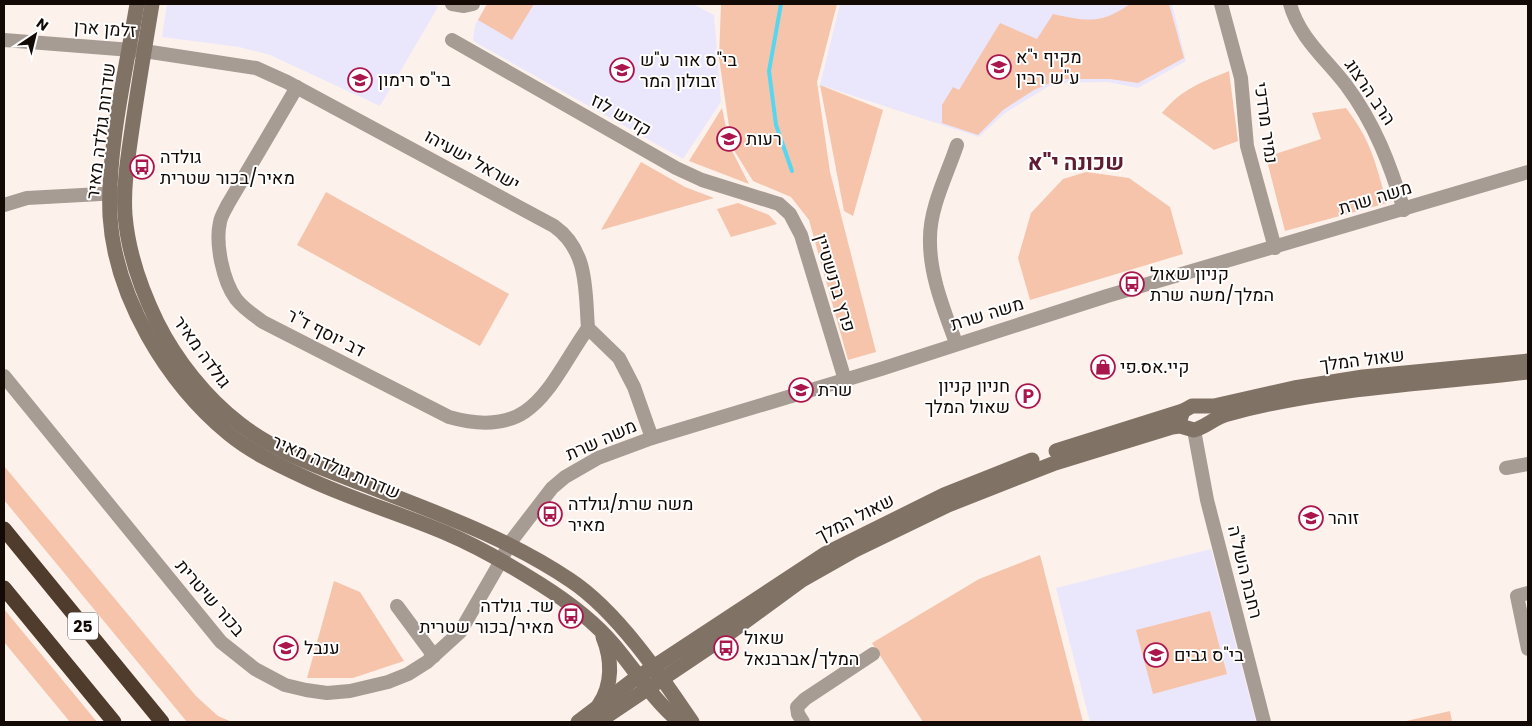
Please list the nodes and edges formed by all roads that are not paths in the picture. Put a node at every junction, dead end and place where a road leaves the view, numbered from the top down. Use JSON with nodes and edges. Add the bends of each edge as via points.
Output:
{"nodes":[{"id":1,"x":137,"y":4,"type":"edge"},
{"id":2,"x":152,"y":4,"type":"edge"},
{"id":3,"x":452,"y":4,"type":"edge"},
{"id":4,"x":474,"y":4,"type":"edge"},
{"id":5,"x":1221,"y":4,"type":"edge"},
{"id":6,"x":1290,"y":4,"type":"edge"},
{"id":7,"x":4,"y":40,"type":"edge"},
{"id":8,"x":452,"y":40,"type":"dead end"},
{"id":9,"x":137,"y":50,"type":"junction"},
{"id":10,"x":297,"y":87,"type":"junction"},
{"id":11,"x":957,"y":146,"type":"dead end"},
{"id":12,"x":1528,"y":172,"type":"edge"},
{"id":13,"x":118,"y":193,"type":"junction"},
{"id":14,"x":779,"y":204,"type":"joint"},
{"id":15,"x":4,"y":205,"type":"edge"},
{"id":16,"x":1404,"y":210,"type":"junction"},
{"id":17,"x":1275,"y":248,"type":"junction"},
{"id":18,"x":588,"y":328,"type":"junction"},
{"id":19,"x":956,"y":343,"type":"junction"},
{"id":20,"x":1528,"y":361,"type":"edge"},
{"id":21,"x":1528,"y":372,"type":"edge"},
{"id":22,"x":4,"y":376,"type":"edge"},
{"id":23,"x":845,"y":380,"type":"junction"},
{"id":24,"x":1202,"y":406,"type":"junction"},
{"id":25,"x":1184,"y":411,"type":"junction"},
{"id":26,"x":1207,"y":423,"type":"junction"},
{"id":27,"x":1189,"y":429,"type":"junction"},
{"id":28,"x":652,"y":438,"type":"junction"},
{"id":29,"x":1528,"y":464,"type":"edge"},
{"id":30,"x":1506,"y":468,"type":"dead end"},
{"id":31,"x":4,"y":529,"type":"edge"},
{"id":32,"x":509,"y":544,"type":"junction"},
{"id":33,"x":502,"y":561,"type":"junction"},
{"id":34,"x":4,"y":588,"type":"edge"},
{"id":35,"x":1528,"y":593,"type":"edge"},
{"id":36,"x":397,"y":606,"type":"dead end"},
{"id":37,"x":601,"y":631,"type":"junction"},
{"id":38,"x":1528,"y":649,"type":"edge"},
{"id":39,"x":873,"y":654,"type":"dead end"},
{"id":40,"x":434,"y":656,"type":"junction"},
{"id":41,"x":657,"y":674,"type":"junction"},
{"id":42,"x":644,"y":683,"type":"junction"},
{"id":43,"x":598,"y":707,"type":"junction"},
{"id":44,"x":114,"y":722,"type":"edge"},
{"id":45,"x":162,"y":722,"type":"edge"},
{"id":46,"x":578,"y":722,"type":"edge"},
{"id":47,"x":598,"y":722,"type":"edge"},
{"id":48,"x":680,"y":722,"type":"edge"},
{"id":49,"x":692,"y":722,"type":"edge"},
{"id":50,"x":803,"y":722,"type":"edge"},
{"id":51,"x":1264,"y":722,"type":"edge"}],
"edges":[{"from":1,"to":9,"type":"street","name":"שדרות גולדה מאיר"},
{"from":2,"to":9,"type":"street"},
{"from":3,"to":4,"type":"street"},
{"from":5,"to":17,"type":"street","name":"נמיר מרדכי","via":[[1241,78],[1247,146]]},
{"from":6,"to":16,"type":"street","name":"הרב הרצוג","via":[[1300,29],[1346,86],[1374,128]]},
{"from":7,"to":9,"type":"street","name":"זלמן ארן"},
{"from":8,"to":14,"type":"street","name":"קדיש לוז","via":[[676,168],[702,180]]},
{"from":9,"to":10,"type":"street","name":"ישראל ישעיהו","via":[[256,68]]},
{"from":9,"to":13,"type":"street","name":"שדרות גולדה מאיר","via":[[114,146]]},
{"from":10,"to":18,"type":"street","name":"ישראל ישעיהו","via":[[564,234],[582,265]]},
{"from":10,"to":18,"type":"street","name":"דב יוסף ד\"ר","via":[[220,222],[219,243],[232,293],[250,313],[448,417],[486,424],[524,414],[537,404]]},
{"from":11,"to":19,"type":"street","via":[[934,210],[930,238],[937,287]]},
{"from":12,"to":16,"type":"street","name":"משה שרת"},
{"from":13,"to":15,"type":"street","via":[[27,198]]},
{"from":13,"to":32,"type":"street","name":"גולדה מאיר","via":[[136,271],[164,335],[181,361],[232,417],[259,437],[312,464]]},
{"from":13,"to":33,"type":"street","name":"שדרות גולדה מאיר","via":[[110,216],[122,276],[134,309],[166,365],[207,415],[251,450],[306,478],[446,533]]},
{"from":14,"to":23,"type":"street","name":"פרץ ברנשטיין","via":[[790,214],[802,235]]},
{"from":16,"to":17,"type":"street","name":"משה שרת"},
{"from":17,"to":19,"type":"street","name":"משה שרת"},
{"from":18,"to":28,"type":"street","via":[[619,358],[634,387]]},
{"from":19,"to":23,"type":"street","name":"משה שרת"},
{"from":20,"to":24,"type":"street","name":"שאול המלך","via":[[1363,377]]},
{"from":21,"to":26,"type":"street","name":"שאול המלך","via":[[1345,391],[1228,414]]},
{"from":22,"to":40,"type":"street","name":"בכור שיטרית","via":[[209,629],[255,669],[285,685],[327,693],[368,688],[408,674]]},
{"from":23,"to":28,"type":"street","name":"משה שרת"},
{"from":24,"to":25,"type":"street"},
{"from":24,"to":26,"type":"street","via":[[1210,414]]},
{"from":25,"to":27,"type":"street","via":[[1180,420]]},
{"from":25,"to":41,"type":"street","name":"שאול המלך","via":[[1052,453],[904,513],[825,554]]},
{"from":26,"to":27,"type":"street"},
{"from":27,"to":41,"type":"street","name":"שאול המלך","via":[[1172,427],[1055,463],[948,504],[838,558]]},
{"from":27,"to":51,"type":"street","name":"רחבת השל\"ה"},
{"from":28,"to":32,"type":"street","name":"משה שרת","via":[[598,458],[565,477],[552,488]]},
{"from":29,"to":30,"type":"street"},
{"from":31,"to":45,"type":"highway","number":"25"},
{"from":32,"to":33,"type":"street","name":"משה שרת"},
{"from":32,"to":41,"type":"street","via":[[570,580],[600,604]]},
{"from":33,"to":37,"type":"street","name":"שדרות גולדה מאיר","via":[[571,605]]},
{"from":33,"to":40,"type":"street","name":"בכור שיטרית","via":[[460,632]]},
{"from":34,"to":44,"type":"highway","number":"25"},
{"from":35,"to":38,"type":"street","via":[[1517,596]]},
{"from":36,"to":40,"type":"street"},
{"from":37,"to":42,"type":"street","name":"שדרות גולדה מאיר"},
{"from":37,"to":43,"type":"street","via":[[610,674],[608,687]]},
{"from":39,"to":50,"type":"street","via":[[805,699],[797,707]]},
{"from":41,"to":42,"type":"street","name":"שאול המלך"},
{"from":41,"to":49,"type":"street"},
{"from":42,"to":43,"type":"street","name":"שאול המלך"},
{"from":42,"to":47,"type":"street","name":"שאול המלך"},
{"from":42,"to":48,"type":"street","name":"שדרות גולדה מאיר"},
{"from":43,"to":46,"type":"street","name":"שאול המלך"}]}
